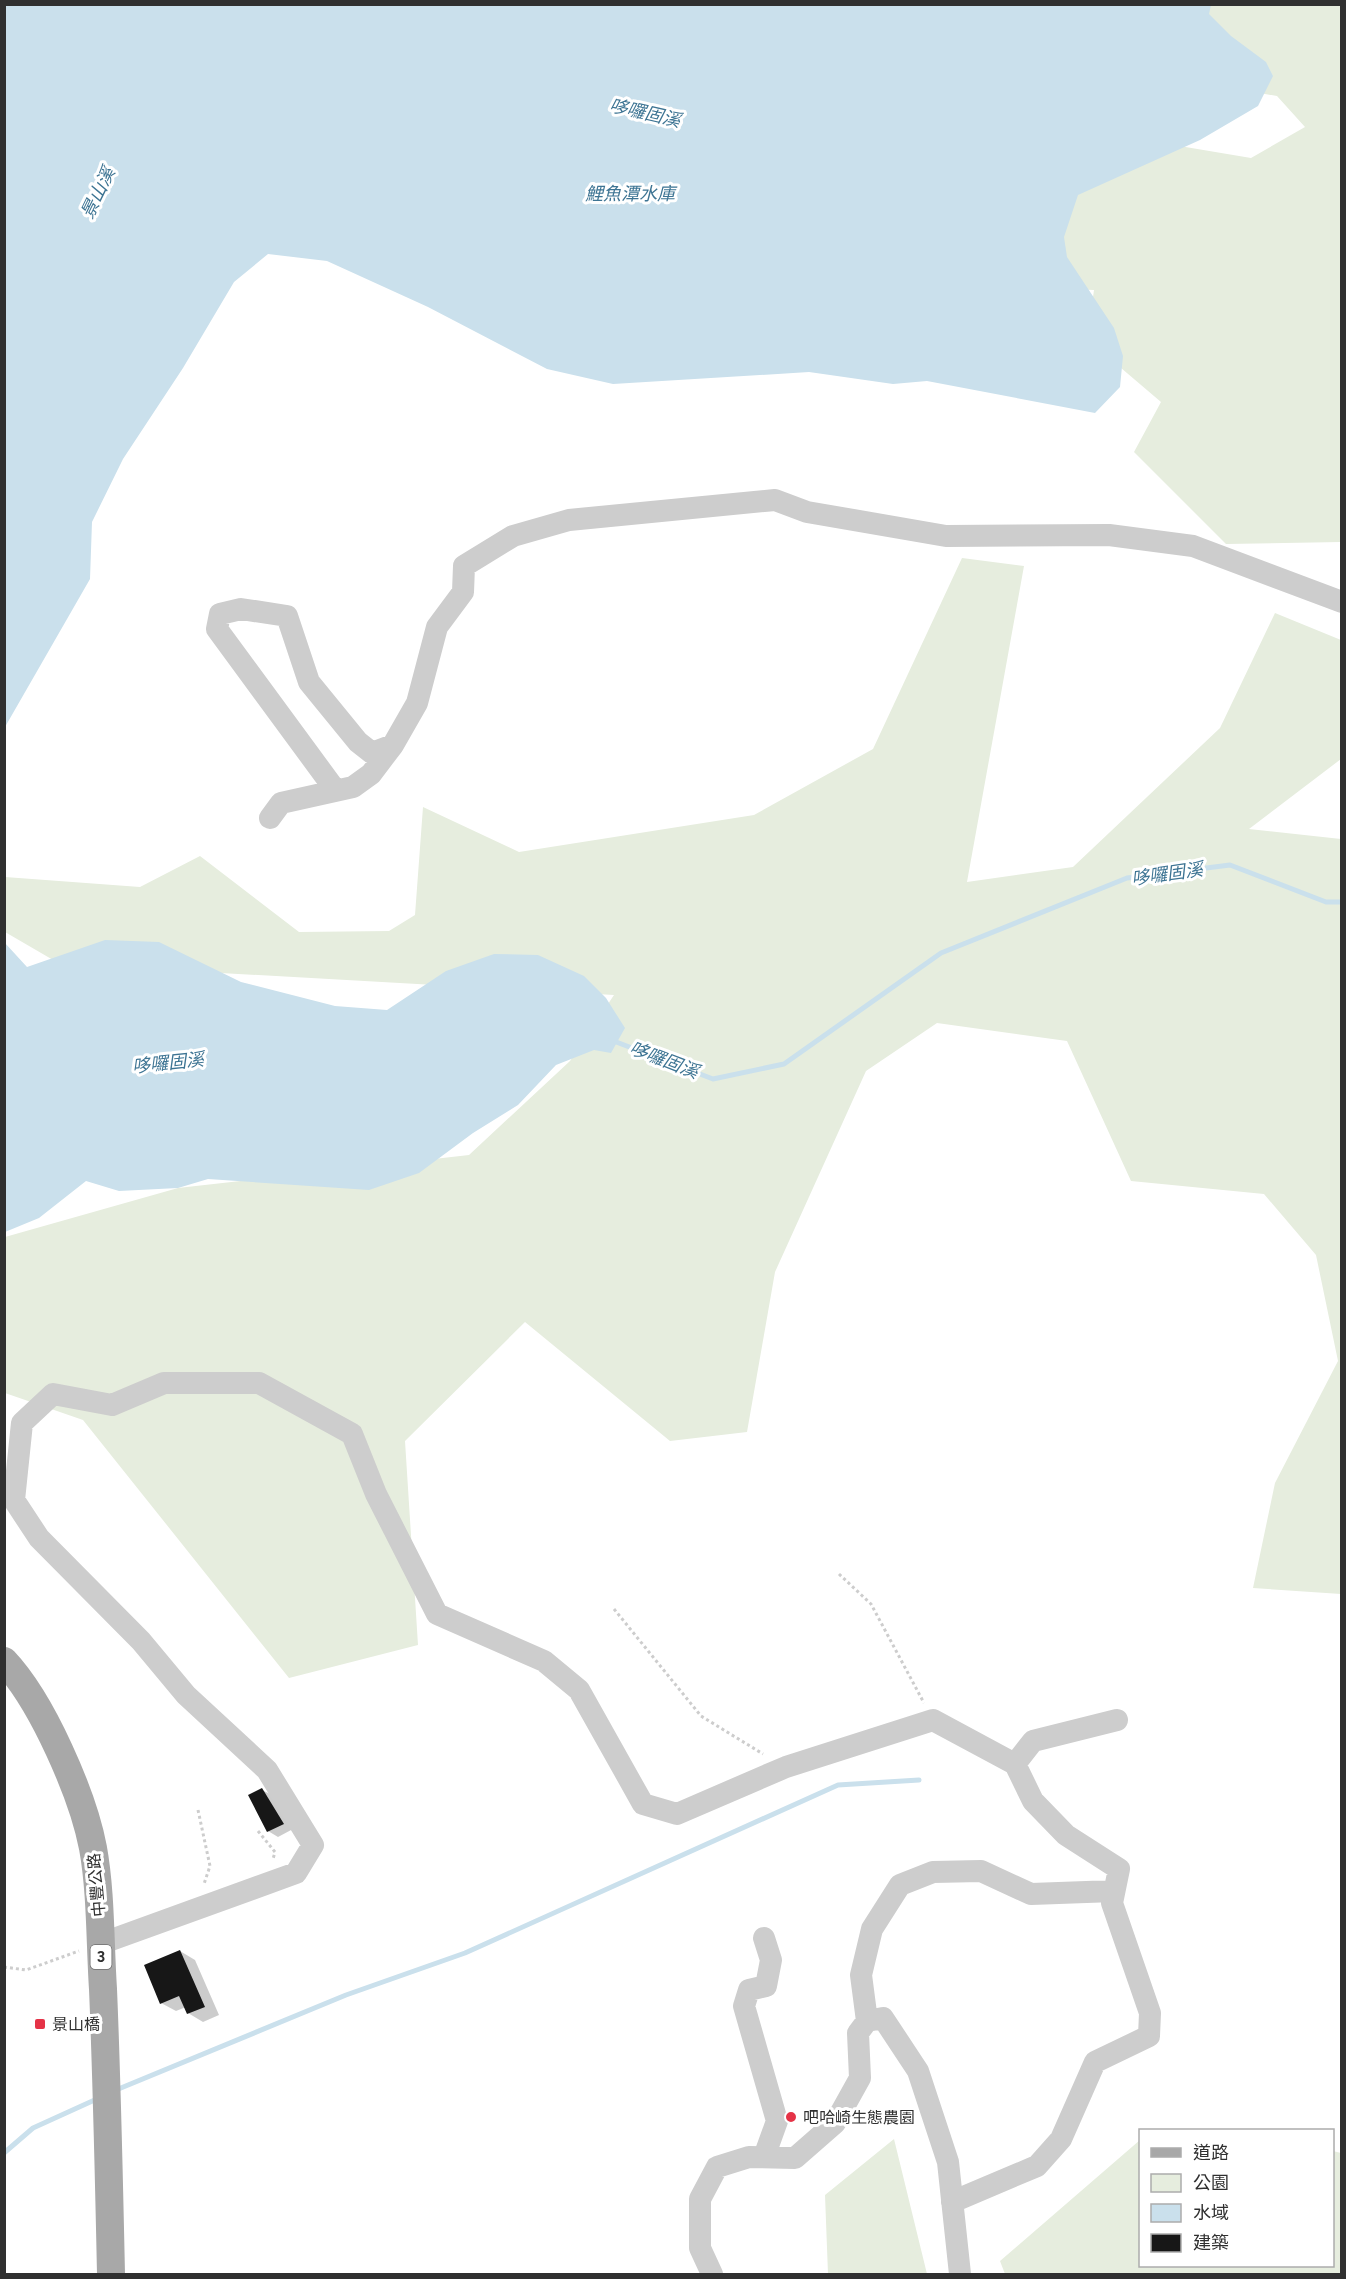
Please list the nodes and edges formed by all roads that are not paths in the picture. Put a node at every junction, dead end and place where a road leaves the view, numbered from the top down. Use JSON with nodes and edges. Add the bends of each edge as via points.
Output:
{"nodes":[{"id":1,"x":1341,"y":602,"type":"edge"},
{"id":2,"x":393,"y":746,"type":"junction"},
{"id":3,"x":336,"y":791,"type":"junction"},
{"id":4,"x":270,"y":818,"type":"dead end"},
{"id":5,"x":4,"y":1661,"type":"edge"},
{"id":6,"x":1116,"y":1720,"type":"dead end"},
{"id":7,"x":1015,"y":1764,"type":"junction"},
{"id":8,"x":1114,"y":1891,"type":"junction"},
{"id":9,"x":764,"y":1938,"type":"dead end"},
{"id":10,"x":100,"y":1944,"type":"junction"},
{"id":11,"x":867,"y":2021,"type":"junction"},
{"id":12,"x":764,"y":2157,"type":"junction"},
{"id":13,"x":952,"y":2202,"type":"junction"},
{"id":14,"x":111,"y":2274,"type":"edge"},
{"id":15,"x":712,"y":2274,"type":"edge"},
{"id":16,"x":960,"y":2274,"type":"edge"}],
"edges":[{"from":1,"to":2,"type":"street","via":[[1193,546],[1109,535],[946,536],[807,512],[775,500],[569,520],[513,536],[464,566],[463,592],[437,627],[417,703]]},
{"from":2,"to":3,"type":"street","via":[[371,774],[353,787]]},
{"from":2,"to":3,"type":"street","via":[[372,753],[357,742],[309,682],[286,616],[241,609],[220,614],[217,629]]},
{"from":3,"to":4,"type":"street","via":[[281,803]]},
{"from":5,"to":10,"type":"main road","name":"中豐公路","number":"3","via":[[44,1721],[79,1796],[93,1849]]},
{"from":6,"to":7,"type":"street","via":[[1033,1741]]},
{"from":7,"to":8,"type":"street","via":[[1033,1801],[1066,1835],[1119,1869]]},
{"from":7,"to":10,"type":"street","via":[[933,1720],[786,1767],[677,1814],[643,1804],[579,1690],[544,1661],[437,1614],[376,1494],[352,1434],[259,1383],[164,1383],[112,1405],[53,1394],[22,1423],[14,1500],[39,1538],[141,1641],[186,1695],[267,1770],[313,1845],[296,1873]]},
{"from":8,"to":11,"type":"street","via":[[1031,1894],[981,1871],[933,1872],[900,1885],[872,1929],[861,1975]]},
{"from":8,"to":13,"type":"street","via":[[1112,1903],[1150,2013],[1149,2036],[1095,2062],[1061,2139],[1037,2166]]},
{"from":9,"to":12,"type":"street","via":[[771,1960],[766,1986],[749,1990],[744,2006],[777,2121]]},
{"from":10,"to":14,"type":"main road","name":"中豐公路","number":"3"},
{"from":11,"to":12,"type":"street","via":[[858,2033],[860,2078],[835,2123],[795,2158]]},
{"from":11,"to":13,"type":"street","via":[[884,2018],[918,2071],[948,2162]]},
{"from":12,"to":15,"type":"street","via":[[717,2166],[700,2199],[700,2248]]},
{"from":13,"to":16,"type":"street"}]}
